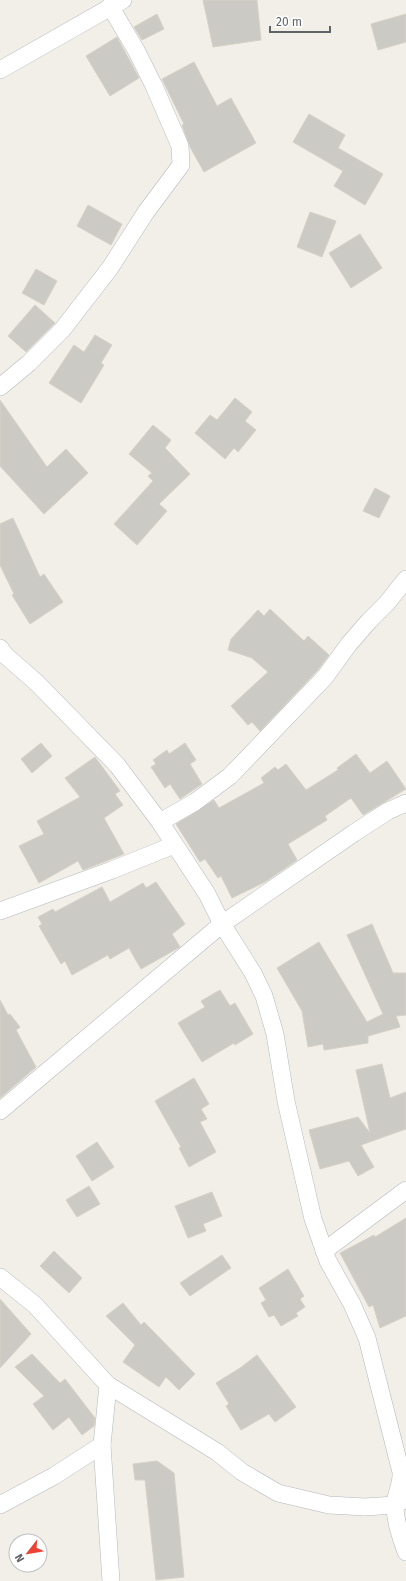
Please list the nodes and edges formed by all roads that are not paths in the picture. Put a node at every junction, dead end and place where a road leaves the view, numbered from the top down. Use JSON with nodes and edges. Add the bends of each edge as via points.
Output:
{"nodes":[{"id":1,"x":116,"y":3,"type":"edge"},
{"id":2,"x":0,"y":70,"type":"edge"},
{"id":3,"x":0,"y":387,"type":"edge"},
{"id":4,"x":406,"y":579,"type":"edge"},
{"id":5,"x":0,"y":648,"type":"edge"},
{"id":6,"x":406,"y":803,"type":"edge"},
{"id":7,"x":160,"y":822,"type":"junction"},
{"id":8,"x":174,"y":845,"type":"junction"},
{"id":9,"x":0,"y":911,"type":"edge"},
{"id":10,"x":222,"y":924,"type":"junction"},
{"id":11,"x":0,"y":1110,"type":"edge"},
{"id":12,"x":406,"y":1190,"type":"edge"},
{"id":13,"x":324,"y":1251,"type":"junction"},
{"id":14,"x":0,"y":1277,"type":"edge"},
{"id":15,"x":108,"y":1385,"type":"junction"},
{"id":16,"x":102,"y":1445,"type":"junction"},
{"id":17,"x":400,"y":1502,"type":"edge"},
{"id":18,"x":0,"y":1504,"type":"edge"},
{"id":19,"x":406,"y":1552,"type":"edge"},
{"id":20,"x":111,"y":1581,"type":"edge"}],
"edges":[{"from":1,"to":2,"type":"street"},
{"from":1,"to":3,"type":"street","via":[[180,146],[181,165],[146,212],[110,268],[62,330]]},
{"from":4,"to":7,"type":"street","via":[[349,644],[325,678],[230,776],[195,802]]},
{"from":5,"to":7,"type":"street","via":[[117,765]]},
{"from":6,"to":10,"type":"street","via":[[388,811],[354,833]]},
{"from":7,"to":8,"type":"street"},
{"from":8,"to":9,"type":"street"},
{"from":8,"to":10,"type":"street","via":[[207,894]]},
{"from":10,"to":11,"type":"street"},
{"from":10,"to":13,"type":"street","via":[[243,956],[264,996],[275,1034],[302,1175]]},
{"from":12,"to":13,"type":"street"},
{"from":13,"to":17,"type":"street","via":[[367,1338],[401,1472]]},
{"from":14,"to":15,"type":"street","via":[[35,1305]]},
{"from":15,"to":16,"type":"street"},
{"from":15,"to":17,"type":"street","via":[[278,1493],[328,1504],[364,1507]]},
{"from":16,"to":18,"type":"street","via":[[54,1476]]},
{"from":16,"to":20,"type":"street"},
{"from":17,"to":19,"type":"street","via":[[397,1523]]}]}
